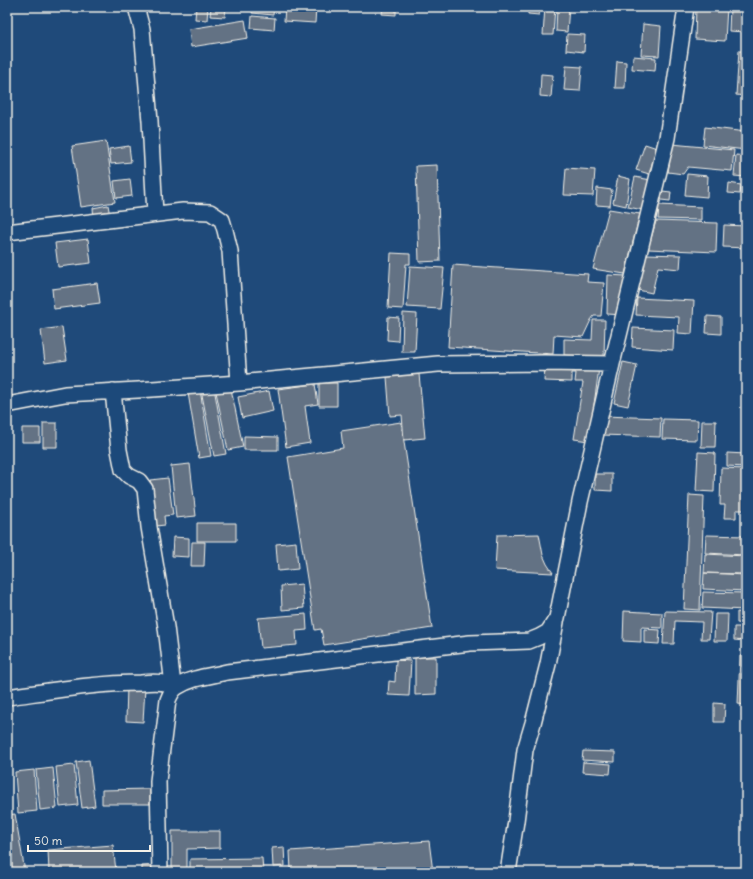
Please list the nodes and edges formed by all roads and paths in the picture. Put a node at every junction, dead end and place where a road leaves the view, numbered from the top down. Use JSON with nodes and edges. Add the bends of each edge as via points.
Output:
{"nodes":[{"id":1,"x":136,"y":7,"type":"edge"},
{"id":2,"x":686,"y":7,"type":"edge"},
{"id":3,"x":155,"y":214,"type":"junction"},
{"id":4,"x":7,"y":232,"type":"edge"},
{"id":5,"x":612,"y":364,"type":"junction"},
{"id":6,"x":239,"y":382,"type":"junction"},
{"id":7,"x":113,"y":391,"type":"junction"},
{"id":8,"x":7,"y":405,"type":"edge"},
{"id":9,"x":557,"y":618,"type":"junction"},
{"id":10,"x":175,"y":686,"type":"junction"},
{"id":11,"x":7,"y":697,"type":"edge"},
{"id":12,"x":160,"y":872,"type":"edge"},
{"id":13,"x":508,"y":872,"type":"edge"}],
"edges":[{"from":1,"to":3,"type":"street","via":[[142,29]]},
{"from":2,"to":5,"type":"street","via":[[667,138]]},
{"from":3,"to":4,"type":"street"},
{"from":3,"to":6,"type":"street","via":[[210,212],[222,220],[230,251]]},
{"from":5,"to":6,"type":"street","via":[[438,364]]},
{"from":5,"to":9,"type":"street","via":[[580,502]]},
{"from":6,"to":7,"type":"street"},
{"from":7,"to":8,"type":"street","via":[[65,394]]},
{"from":7,"to":10,"type":"street","via":[[122,470],[145,489]]},
{"from":9,"to":10,"type":"street","via":[[548,632],[529,641],[470,643],[227,672]]},
{"from":9,"to":13,"type":"street","via":[[548,664],[525,750]]},
{"from":10,"to":11,"type":"street","via":[[159,682],[114,683]]},
{"from":10,"to":12,"type":"street","via":[[168,700],[158,780]]}]}
